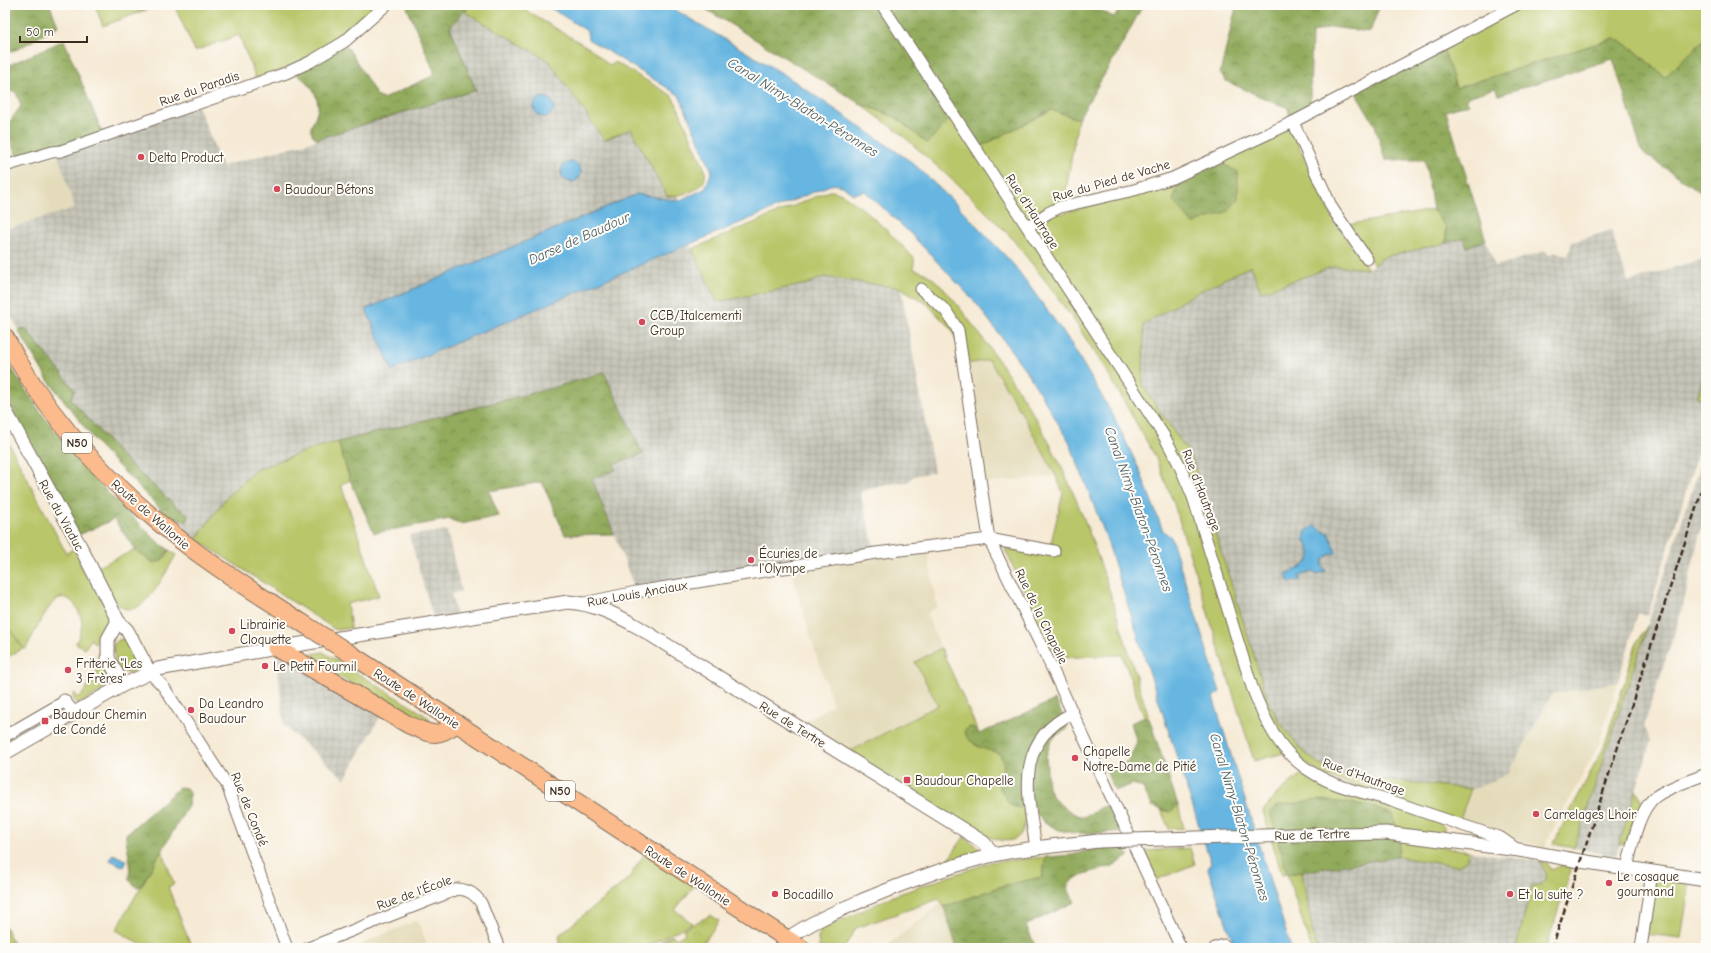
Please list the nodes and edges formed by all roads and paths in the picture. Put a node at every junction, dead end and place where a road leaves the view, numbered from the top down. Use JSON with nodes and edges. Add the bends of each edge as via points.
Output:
{"nodes":[{"id":1,"x":386,"y":5,"type":"edge"},
{"id":2,"x":882,"y":5,"type":"edge"},
{"id":3,"x":1516,"y":5,"type":"edge"},
{"id":4,"x":1292,"y":122,"type":"junction"},
{"id":5,"x":5,"y":166,"type":"edge"},
{"id":6,"x":1027,"y":227,"type":"junction"},
{"id":7,"x":1368,"y":259,"type":"dead end"},
{"id":8,"x":921,"y":289,"type":"dead end"},
{"id":9,"x":5,"y":337,"type":"edge"},
{"id":10,"x":5,"y":410,"type":"edge"},
{"id":11,"x":989,"y":539,"type":"junction"},
{"id":12,"x":1054,"y":551,"type":"dead end"},
{"id":13,"x":584,"y":603,"type":"junction"},
{"id":14,"x":118,"y":621,"type":"junction"},
{"id":15,"x":276,"y":648,"type":"junction"},
{"id":16,"x":150,"y":673,"type":"junction"},
{"id":17,"x":123,"y":685,"type":"junction"},
{"id":18,"x":75,"y":714,"type":"junction"},
{"id":19,"x":1073,"y":714,"type":"junction"},
{"id":20,"x":456,"y":724,"type":"junction"},
{"id":21,"x":5,"y":736,"type":"edge"},
{"id":22,"x":5,"y":753,"type":"edge"},
{"id":23,"x":1706,"y":774,"type":"edge"},
{"id":24,"x":1445,"y":820,"type":"junction"},
{"id":25,"x":1464,"y":826,"type":"junction"},
{"id":26,"x":1457,"y":841,"type":"junction"},
{"id":27,"x":1036,"y":848,"type":"junction"},
{"id":28,"x":1519,"y":850,"type":"junction"},
{"id":29,"x":995,"y":855,"type":"junction"},
{"id":30,"x":1627,"y":868,"type":"junction"},
{"id":31,"x":1652,"y":872,"type":"junction"},
{"id":32,"x":1706,"y":880,"type":"edge"},
{"id":33,"x":787,"y":939,"type":"junction"},
{"id":34,"x":287,"y":948,"type":"edge"},
{"id":35,"x":308,"y":948,"type":"edge"},
{"id":36,"x":499,"y":948,"type":"edge"},
{"id":37,"x":801,"y":948,"type":"edge"},
{"id":38,"x":1181,"y":948,"type":"edge"},
{"id":39,"x":1641,"y":948,"type":"edge"}],
"edges":[{"from":1,"to":5,"type":"street","name":"Rue du Paradis","via":[[344,42],[286,73],[61,151]]},
{"from":2,"to":6,"type":"street","name":"Rue d'Hautrage"},
{"from":3,"to":4,"type":"street","name":"Rue du Pied de Vache"},
{"from":4,"to":6,"type":"street","name":"Rue du Pied de Vache","via":[[1173,178],[1060,207]]},
{"from":4,"to":7,"type":"street","via":[[1332,208]]},
{"from":6,"to":24,"type":"street","name":"Rue d'Hautrage","via":[[1164,436],[1179,464],[1193,498],[1252,687],[1263,717],[1273,734],[1302,765],[1317,775]]},
{"from":8,"to":11,"type":"street","name":"Rue de la Chapelle","via":[[950,316],[958,330]]},
{"from":9,"to":20,"type":"main road","name":"Route de Wallonie","number":"N50","bridge":true,"via":[[28,378],[73,439],[117,486],[169,532],[198,554]]},
{"from":10,"to":14,"type":"street","name":"Rue du Viaduc"},
{"from":11,"to":12,"type":"street","name":"Rue Louis Anciaux"},
{"from":11,"to":13,"type":"street","name":"Rue Louis Anciaux","via":[[876,553],[629,593]]},
{"from":11,"to":19,"type":"street","name":"Rue de la Chapelle"},
{"from":13,"to":15,"type":"street","name":"Rue Louis Anciaux","via":[[568,602]]},
{"from":13,"to":29,"type":"street","name":"Rue de Tertre","via":[[611,612],[638,627],[983,842]]},
{"from":14,"to":16,"type":"street","name":"Rue du Viaduc","via":[[127,630]]},
{"from":14,"to":17,"type":"street","via":[[108,638],[108,658]]},
{"from":15,"to":16,"type":"street","name":"Rue Louis Anciaux","via":[[158,669]]},
{"from":15,"to":20,"type":"main road","via":[[409,725],[437,734],[446,732]]},
{"from":16,"to":17,"type":"street","name":"Rue Louis Anciaux"},
{"from":16,"to":34,"type":"street","name":"Rue de Condé","via":[[163,686],[227,785]]},
{"from":17,"to":18,"type":"street","name":"Rue Louis Anciaux"},
{"from":18,"to":21,"type":"street","via":[[64,700]]},
{"from":18,"to":22,"type":"street","name":"Rue Louis Anciaux"},
{"from":19,"to":27,"type":"street","via":[[1060,720],[1044,733],[1031,759],[1028,796]]},
{"from":19,"to":38,"type":"street","name":"Rue de la Chapelle"},
{"from":20,"to":33,"type":"main road","name":"Route de Wallonie","number":"N50"},
{"from":23,"to":30,"type":"street","via":[[1655,798],[1645,811],[1637,829]]},
{"from":24,"to":25,"type":"street","name":"Rue d'Hautrage"},
{"from":24,"to":26,"type":"street","via":[[1453,826]]},
{"from":25,"to":26,"type":"street","via":[[1468,833],[1465,838]]},
{"from":25,"to":28,"type":"street","name":"Rue d'Hautrage","via":[[1501,838]]},
{"from":26,"to":27,"type":"street","name":"Rue de Tertre","bridge":true,"via":[[1386,833],[1099,842]]},
{"from":26,"to":28,"type":"street","name":"Rue de Tertre"},
{"from":27,"to":29,"type":"street","name":"Rue de Tertre"},
{"from":28,"to":30,"type":"street","name":"Rue de Tertre"},
{"from":29,"to":33,"type":"street","name":"Rue de Tertre","via":[[902,884],[808,924]]},
{"from":30,"to":31,"type":"street","name":"Rue de Tertre"},
{"from":31,"to":32,"type":"street","name":"Rue de Tertre"},
{"from":31,"to":39,"type":"street"},
{"from":33,"to":37,"type":"main road","name":"Route de Wallonie","number":"N50"},
{"from":35,"to":36,"type":"street","name":"Rue de l'École","via":[[458,889],[477,897]]}]}
